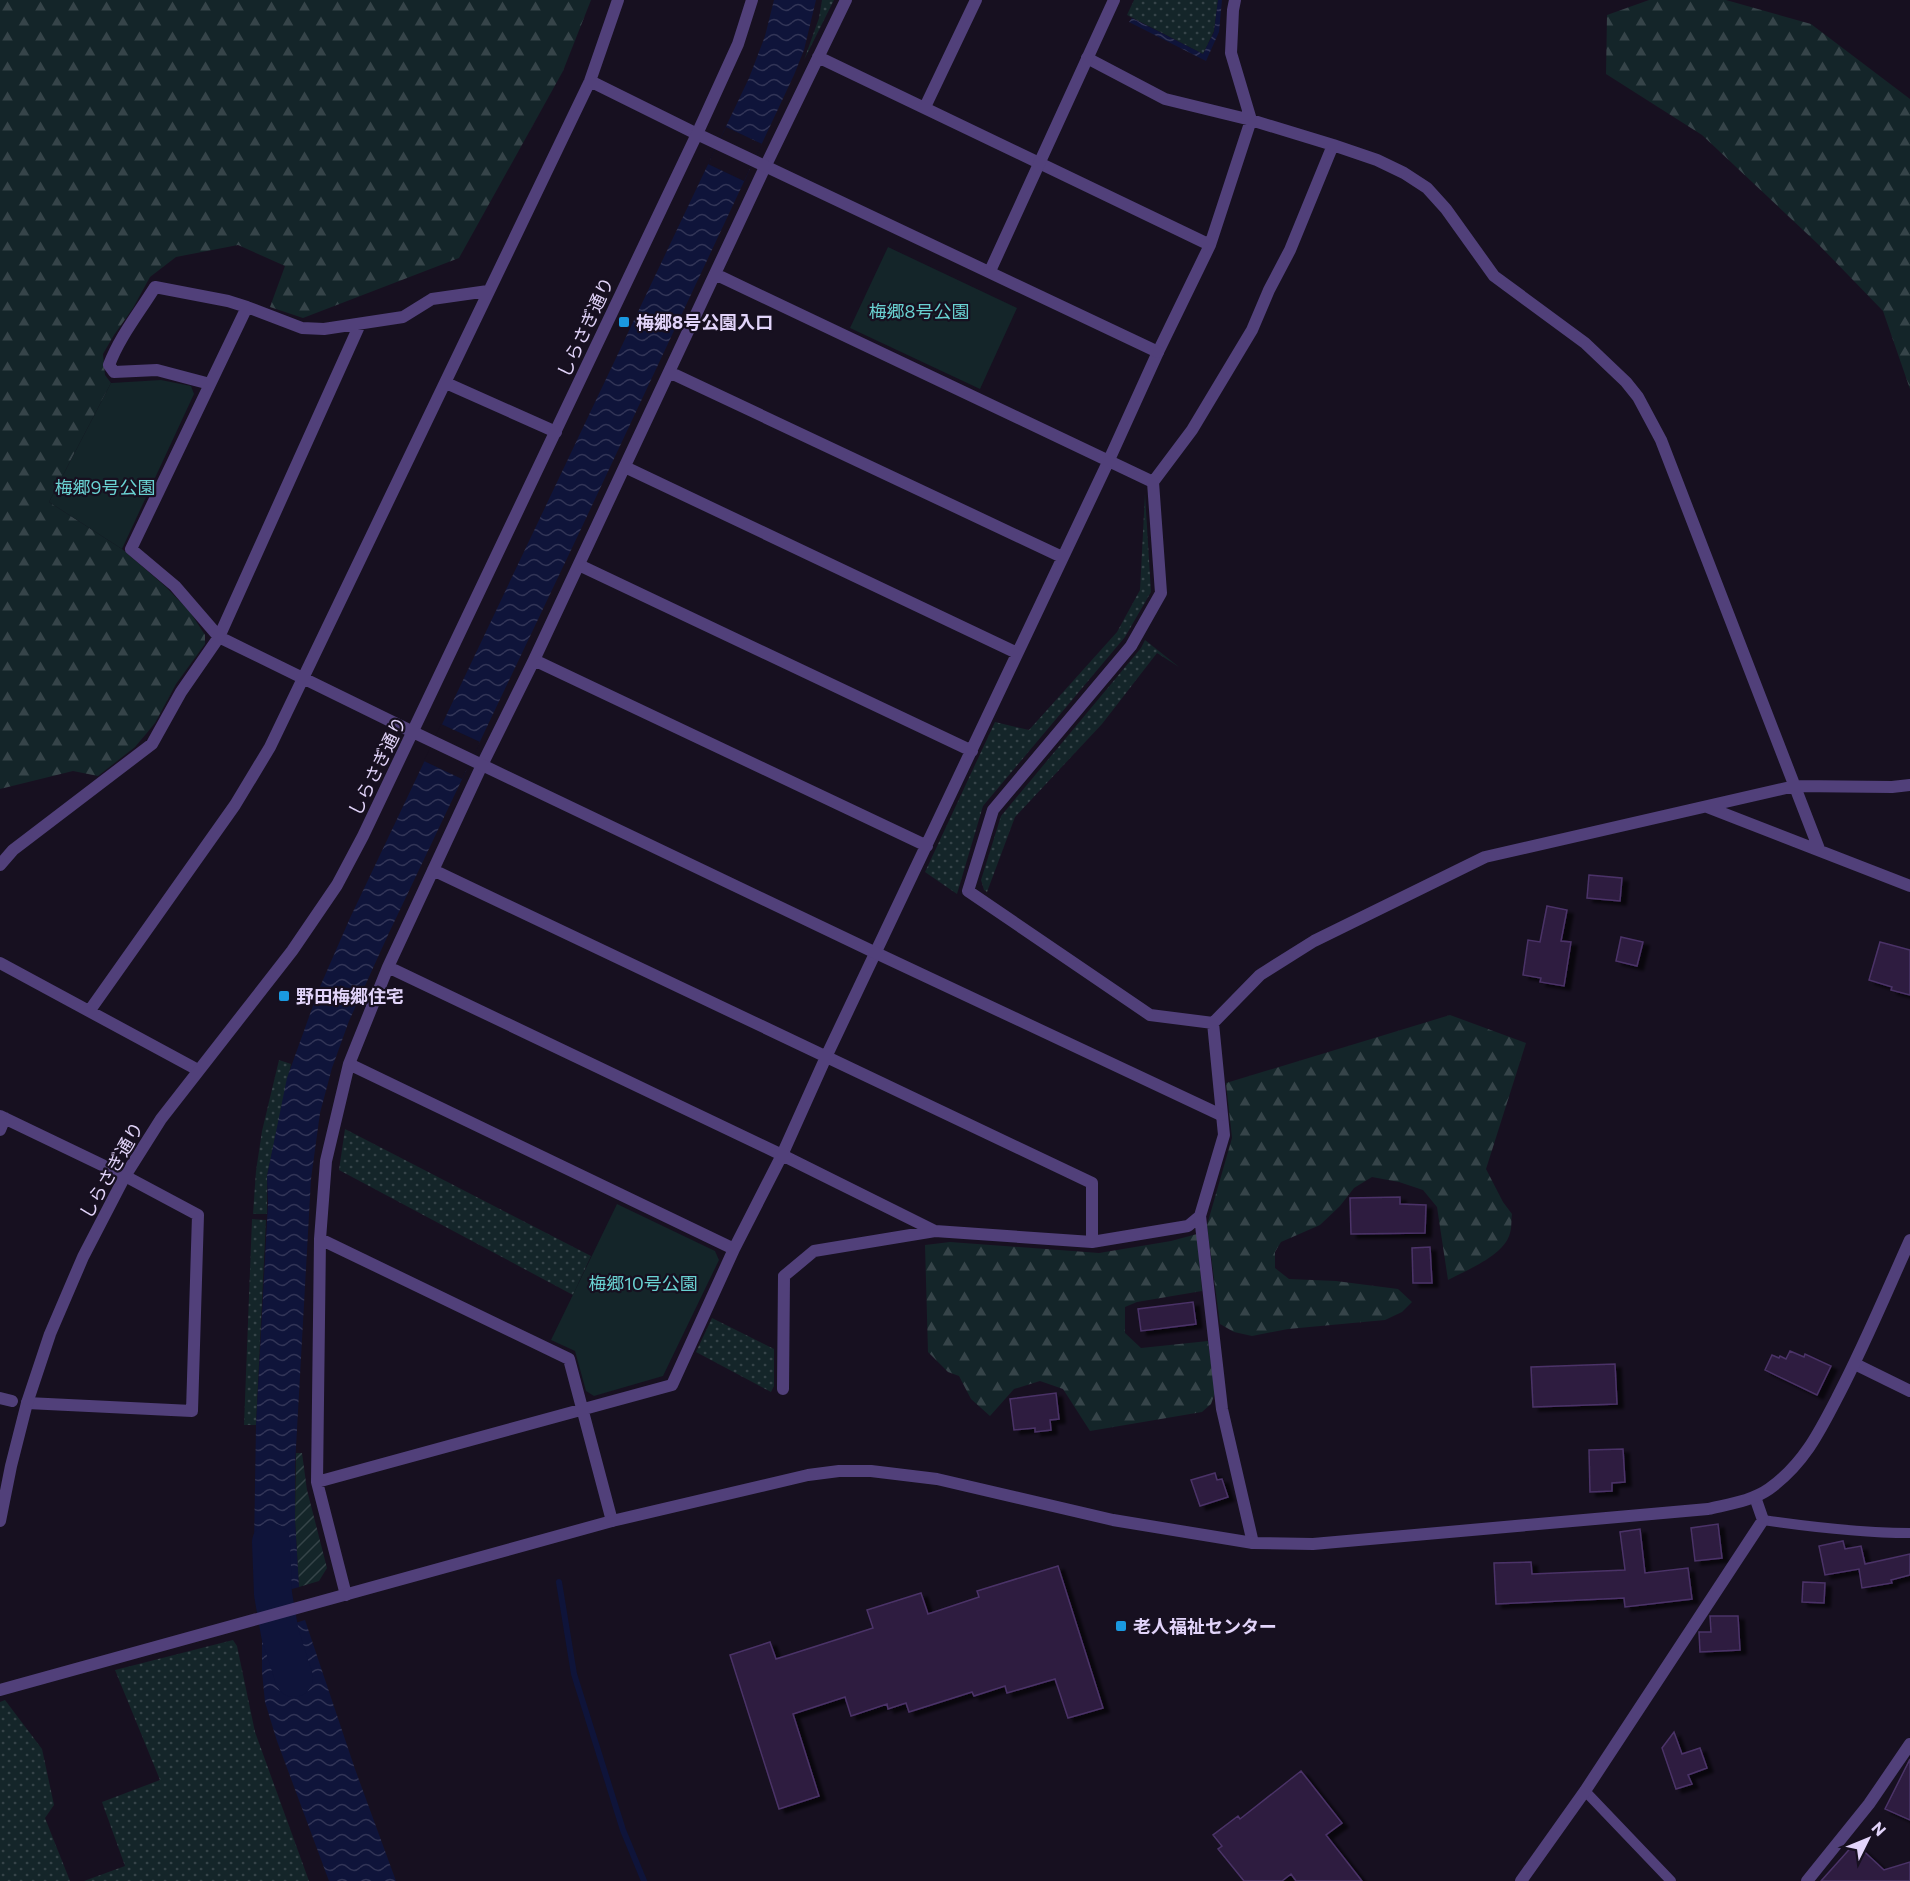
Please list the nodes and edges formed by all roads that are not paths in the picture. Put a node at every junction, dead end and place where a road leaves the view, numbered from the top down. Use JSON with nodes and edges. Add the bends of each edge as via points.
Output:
{"nodes":[{"id":1,"x":618,"y":0,"type":"edge"},
{"id":2,"x":752,"y":0,"type":"edge"},
{"id":3,"x":846,"y":0,"type":"edge"},
{"id":4,"x":976,"y":0,"type":"edge"},
{"id":5,"x":1114,"y":0,"type":"edge"},
{"id":6,"x":1235,"y":0,"type":"edge"},
{"id":7,"x":818,"y":57,"type":"junction"},
{"id":8,"x":1087,"y":58,"type":"junction"},
{"id":9,"x":590,"y":81,"type":"junction"},
{"id":10,"x":925,"y":107,"type":"junction"},
{"id":11,"x":1251,"y":120,"type":"junction"},
{"id":12,"x":697,"y":134,"type":"junction"},
{"id":13,"x":1333,"y":145,"type":"junction"},
{"id":14,"x":1039,"y":162,"type":"junction"},
{"id":15,"x":760,"y":164,"type":"junction"},
{"id":16,"x":1210,"y":245,"type":"junction"},
{"id":17,"x":990,"y":271,"type":"junction"},
{"id":18,"x":715,"y":274,"type":"junction"},
{"id":19,"x":488,"y":291,"type":"junction"},
{"id":20,"x":247,"y":307,"type":"junction"},
{"id":21,"x":360,"y":324,"type":"junction"},
{"id":22,"x":1158,"y":352,"type":"junction"},
{"id":23,"x":669,"y":372,"type":"junction"},
{"id":24,"x":446,"y":383,"type":"junction"},
{"id":25,"x":210,"y":384,"type":"junction"},
{"id":26,"x":556,"y":432,"type":"junction"},
{"id":27,"x":1109,"y":460,"type":"junction"},
{"id":28,"x":625,"y":467,"type":"junction"},
{"id":29,"x":1153,"y":482,"type":"junction"},
{"id":30,"x":1062,"y":557,"type":"junction"},
{"id":31,"x":579,"y":565,"type":"junction"},
{"id":32,"x":219,"y":637,"type":"junction"},
{"id":33,"x":1017,"y":653,"type":"junction"},
{"id":34,"x":534,"y":660,"type":"junction"},
{"id":35,"x":303,"y":678,"type":"junction"},
{"id":36,"x":413,"y":732,"type":"junction"},
{"id":37,"x":972,"y":751,"type":"junction"},
{"id":38,"x":477,"y":762,"type":"junction"},
{"id":39,"x":1910,"y":785,"type":"edge"},
{"id":40,"x":1795,"y":786,"type":"junction"},
{"id":41,"x":1706,"y":806,"type":"junction"},
{"id":42,"x":927,"y":846,"type":"junction"},
{"id":43,"x":1819,"y":849,"type":"junction"},
{"id":44,"x":0,"y":865,"type":"edge"},
{"id":45,"x":433,"y":870,"type":"junction"},
{"id":46,"x":1910,"y":886,"type":"edge"},
{"id":47,"x":876,"y":953,"type":"junction"},
{"id":48,"x":0,"y":963,"type":"edge"},
{"id":49,"x":388,"y":967,"type":"junction"},
{"id":50,"x":90,"y":1010,"type":"junction"},
{"id":51,"x":1213,"y":1023,"type":"junction"},
{"id":52,"x":826,"y":1057,"type":"junction"},
{"id":53,"x":349,"y":1064,"type":"junction"},
{"id":54,"x":198,"y":1070,"type":"junction"},
{"id":55,"x":1221,"y":1115,"type":"junction"},
{"id":56,"x":2,"y":1121,"type":"edge"},
{"id":57,"x":782,"y":1155,"type":"junction"},
{"id":58,"x":126,"y":1176,"type":"junction"},
{"id":59,"x":1200,"y":1216,"type":"junction"},
{"id":60,"x":935,"y":1231,"type":"junction"},
{"id":61,"x":320,"y":1239,"type":"junction"},
{"id":62,"x":1910,"y":1240,"type":"edge"},
{"id":63,"x":1092,"y":1242,"type":"junction"},
{"id":64,"x":734,"y":1249,"type":"junction"},
{"id":65,"x":1855,"y":1364,"type":"junction"},
{"id":66,"x":783,"y":1389,"type":"dead end"},
{"id":67,"x":1910,"y":1391,"type":"edge"},
{"id":68,"x":27,"y":1403,"type":"junction"},
{"id":69,"x":582,"y":1409,"type":"junction"},
{"id":70,"x":317,"y":1482,"type":"junction"},
{"id":71,"x":1755,"y":1497,"type":"junction"},
{"id":72,"x":1763,"y":1520,"type":"junction"},
{"id":73,"x":0,"y":1521,"type":"edge"},
{"id":74,"x":612,"y":1521,"type":"junction"},
{"id":75,"x":1910,"y":1533,"type":"edge"},
{"id":76,"x":1253,"y":1543,"type":"junction"},
{"id":77,"x":346,"y":1595,"type":"junction"},
{"id":78,"x":0,"y":1690,"type":"edge"},
{"id":79,"x":1910,"y":1744,"type":"edge"},
{"id":80,"x":1586,"y":1791,"type":"junction"},
{"id":81,"x":1521,"y":1881,"type":"edge"},
{"id":82,"x":1671,"y":1881,"type":"edge"},
{"id":83,"x":1808,"y":1881,"type":"edge"}],
"edges":[{"from":1,"to":9,"type":"street"},
{"from":2,"to":12,"type":"street","name":"しらさぎ通り","via":[[738,44]]},
{"from":3,"to":7,"type":"street"},
{"from":4,"to":10,"type":"street"},
{"from":5,"to":8,"type":"street"},
{"from":6,"to":11,"type":"street","via":[[1232,53]]},
{"from":7,"to":10,"type":"street"},
{"from":7,"to":15,"type":"street"},
{"from":8,"to":11,"type":"street","via":[[1165,99]]},
{"from":8,"to":14,"type":"street"},
{"from":9,"to":12,"type":"street"},
{"from":9,"to":19,"type":"street"},
{"from":10,"to":14,"type":"street"},
{"from":11,"to":13,"type":"street"},
{"from":11,"to":16,"type":"street"},
{"from":12,"to":15,"type":"street"},
{"from":12,"to":26,"type":"street","name":"しらさぎ通り"},
{"from":13,"to":29,"type":"street","via":[[1252,330],[1192,430]]},
{"from":13,"to":40,"type":"street","via":[[1377,160],[1427,188],[1494,276],[1585,343],[1638,397],[1660,440]]},
{"from":14,"to":16,"type":"street"},
{"from":14,"to":17,"type":"street"},
{"from":15,"to":17,"type":"street"},
{"from":15,"to":18,"type":"street"},
{"from":16,"to":22,"type":"street"},
{"from":17,"to":22,"type":"street"},
{"from":18,"to":23,"type":"street"},
{"from":18,"to":27,"type":"street"},
{"from":19,"to":21,"type":"street","via":[[432,299],[403,316]]},
{"from":19,"to":24,"type":"street"},
{"from":20,"to":21,"type":"street","via":[[302,328]]},
{"from":20,"to":25,"type":"street"},
{"from":20,"to":25,"type":"street","via":[[155,287],[119,341],[110,365],[114,372],[157,370]]},
{"from":21,"to":32,"type":"street"},
{"from":22,"to":27,"type":"street"},
{"from":23,"to":28,"type":"street"},
{"from":23,"to":30,"type":"street"},
{"from":24,"to":26,"type":"street"},
{"from":24,"to":35,"type":"street"},
{"from":25,"to":32,"type":"street","via":[[131,549],[175,586]]},
{"from":26,"to":36,"type":"street","name":"しらさぎ通り"},
{"from":27,"to":29,"type":"street"},
{"from":27,"to":30,"type":"street"},
{"from":28,"to":31,"type":"street"},
{"from":28,"to":33,"type":"street"},
{"from":29,"to":51,"type":"street","via":[[1161,593],[1131,646],[993,810],[968,891],[1150,1015]]},
{"from":30,"to":33,"type":"street"},
{"from":31,"to":34,"type":"street"},
{"from":31,"to":37,"type":"street"},
{"from":32,"to":35,"type":"street"},
{"from":32,"to":44,"type":"street","via":[[181,692],[152,744],[13,850]]},
{"from":33,"to":37,"type":"street"},
{"from":34,"to":38,"type":"street"},
{"from":34,"to":42,"type":"street"},
{"from":35,"to":36,"type":"street"},
{"from":35,"to":50,"type":"street","via":[[270,747],[235,805]]},
{"from":36,"to":38,"type":"street"},
{"from":36,"to":54,"type":"street","name":"しらさぎ通り","via":[[337,885],[286,958]]},
{"from":37,"to":42,"type":"street"},
{"from":38,"to":45,"type":"street"},
{"from":38,"to":47,"type":"street"},
{"from":39,"to":40,"type":"street"},
{"from":40,"to":41,"type":"street"},
{"from":40,"to":43,"type":"street"},
{"from":41,"to":43,"type":"street"},
{"from":41,"to":51,"type":"street","via":[[1485,857],[1314,941],[1260,975]]},
{"from":42,"to":47,"type":"street"},
{"from":43,"to":46,"type":"street"},
{"from":45,"to":49,"type":"street"},
{"from":45,"to":52,"type":"street"},
{"from":47,"to":52,"type":"street"},
{"from":47,"to":55,"type":"street"},
{"from":48,"to":50,"type":"street"},
{"from":49,"to":53,"type":"street"},
{"from":49,"to":57,"type":"street"},
{"from":50,"to":54,"type":"street"},
{"from":51,"to":55,"type":"street"},
{"from":52,"to":57,"type":"street"},
{"from":52,"to":63,"type":"street","via":[[1092,1183]]},
{"from":53,"to":61,"type":"street","via":[[326,1161]]},
{"from":53,"to":64,"type":"street"},
{"from":54,"to":58,"type":"street","name":"しらさぎ通り","via":[[161,1119]]},
{"from":55,"to":59,"type":"street","via":[[1224,1135]]},
{"from":56,"to":58,"type":"street"},
{"from":57,"to":60,"type":"street"},
{"from":57,"to":64,"type":"street"},
{"from":58,"to":68,"type":"street","name":"しらさぎ通り","via":[[82,1257]]},
{"from":58,"to":68,"type":"street","via":[[198,1215],[192,1412]]},
{"from":59,"to":63,"type":"street","via":[[1188,1226]]},
{"from":59,"to":76,"type":"street","via":[[1222,1409]]},
{"from":60,"to":63,"type":"street"},
{"from":60,"to":66,"type":"street","via":[[814,1251],[784,1276]]},
{"from":61,"to":69,"type":"street","via":[[570,1359]]},
{"from":61,"to":70,"type":"street"},
{"from":62,"to":65,"type":"street"},
{"from":64,"to":69,"type":"street","via":[[672,1385]]},
{"from":65,"to":67,"type":"street"},
{"from":65,"to":71,"type":"street","via":[[1813,1444],[1770,1489]]},
{"from":68,"to":73,"type":"street","name":"しらさぎ通り"},
{"from":69,"to":70,"type":"street"},
{"from":69,"to":74,"type":"street"},
{"from":70,"to":77,"type":"street"},
{"from":71,"to":72,"type":"street"},
{"from":71,"to":76,"type":"street","via":[[1708,1509],[1313,1544]]},
{"from":72,"to":75,"type":"lane"},
{"from":72,"to":80,"type":"street"},
{"from":74,"to":76,"type":"street","via":[[808,1475],[872,1471],[936,1479],[1113,1520]]},
{"from":74,"to":77,"type":"street"},
{"from":77,"to":78,"type":"street"},
{"from":79,"to":83,"type":"street"},
{"from":80,"to":81,"type":"street"},
{"from":80,"to":82,"type":"lane"}]}
